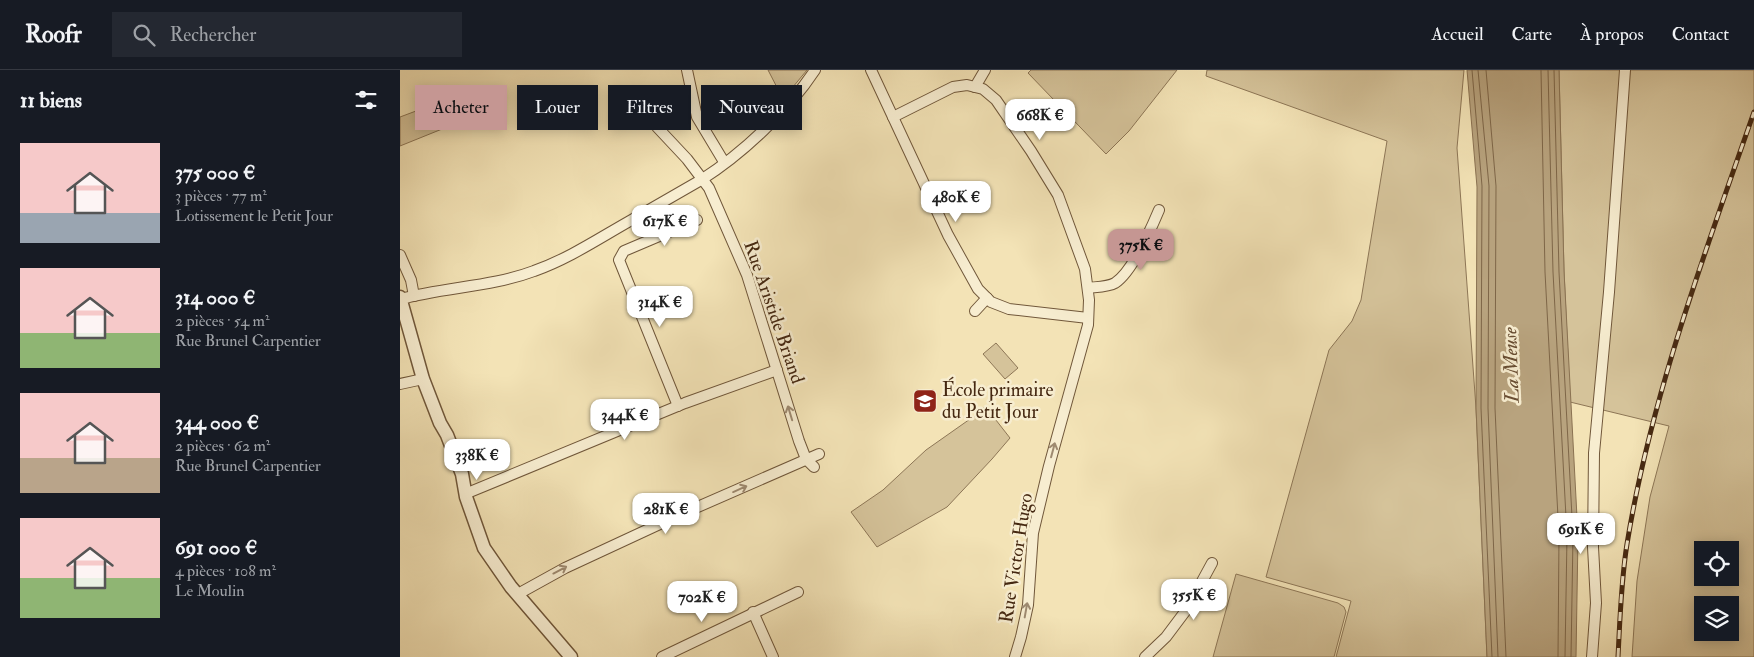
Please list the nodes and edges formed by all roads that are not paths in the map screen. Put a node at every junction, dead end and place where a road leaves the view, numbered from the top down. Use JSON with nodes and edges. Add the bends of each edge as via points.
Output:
{"nodes":[{"id":1,"x":686,"y":70,"type":"edge"},
{"id":2,"x":816,"y":70,"type":"edge"},
{"id":3,"x":871,"y":70,"type":"edge"},
{"id":4,"x":986,"y":70,"type":"edge"},
{"id":5,"x":1625,"y":70,"type":"edge"},
{"id":6,"x":975,"y":87,"type":"junction"},
{"id":7,"x":893,"y":117,"type":"junction"},
{"id":8,"x":659,"y":130,"type":"edge"},
{"id":9,"x":724,"y":162,"type":"junction"},
{"id":10,"x":702,"y":179,"type":"junction"},
{"id":11,"x":1159,"y":210,"type":"dead end"},
{"id":12,"x":697,"y":220,"type":"dead end"},
{"id":13,"x":400,"y":255,"type":"edge"},
{"id":14,"x":1088,"y":288,"type":"junction"},
{"id":15,"x":414,"y":296,"type":"junction"},
{"id":16,"x":400,"y":298,"type":"edge"},
{"id":17,"x":987,"y":298,"type":"junction"},
{"id":18,"x":975,"y":311,"type":"dead end"},
{"id":19,"x":1088,"y":318,"type":"junction"},
{"id":20,"x":777,"y":370,"type":"junction"},
{"id":21,"x":423,"y":378,"type":"junction"},
{"id":22,"x":400,"y":384,"type":"edge"},
{"id":23,"x":678,"y":406,"type":"junction"},
{"id":24,"x":819,"y":454,"type":"dead end"},
{"id":25,"x":806,"y":460,"type":"junction"},
{"id":26,"x":814,"y":467,"type":"dead end"},
{"id":27,"x":465,"y":494,"type":"junction"},
{"id":28,"x":1212,"y":563,"type":"dead end"},
{"id":29,"x":798,"y":592,"type":"dead end"},
{"id":30,"x":518,"y":594,"type":"junction"},
{"id":31,"x":753,"y":612,"type":"junction"},
{"id":32,"x":571,"y":657,"type":"edge"},
{"id":33,"x":662,"y":657,"type":"edge"},
{"id":34,"x":773,"y":657,"type":"edge"},
{"id":35,"x":1015,"y":657,"type":"edge"},
{"id":36,"x":1145,"y":657,"type":"edge"},
{"id":37,"x":1592,"y":657,"type":"edge"}],
"edges":[{"from":1,"to":9,"type":"street","via":[[697,116]]},
{"from":2,"to":9,"type":"street","via":[[754,139]]},
{"from":3,"to":7,"type":"street"},
{"from":4,"to":6,"type":"street"},
{"from":5,"to":37,"type":"street","via":[[1594,454],[1596,603]]},
{"from":6,"to":7,"type":"street","via":[[953,87]]},
{"from":6,"to":14,"type":"street","name":"Rue Victor Hugo","via":[[983,89],[996,100],[1058,195],[1085,269]]},
{"from":7,"to":17,"type":"street","via":[[948,235],[978,290]]},
{"from":8,"to":10,"type":"street","name":"Rue Aristide Briand"},
{"from":9,"to":10,"type":"street"},
{"from":10,"to":15,"type":"street","via":[[561,260],[533,272]]},
{"from":10,"to":20,"type":"street","name":"Rue Aristide Briand","via":[[709,188],[747,275]]},
{"from":11,"to":14,"type":"street","via":[[1127,271],[1114,284]]},
{"from":12,"to":23,"type":"street","via":[[624,251],[619,260]]},
{"from":13,"to":15,"type":"street"},
{"from":14,"to":19,"type":"street","name":"Rue Victor Hugo"},
{"from":15,"to":16,"type":"street"},
{"from":16,"to":21,"type":"street"},
{"from":17,"to":18,"type":"street"},
{"from":17,"to":19,"type":"street","via":[[1009,309]]},
{"from":35,"to":19,"type":"street","name":"Rue Victor Hugo","one_way":true,"via":[[1028,605],[1033,533]]},
{"from":20,"to":23,"type":"street"},
{"from":25,"to":20,"type":"street","name":"Rue Aristide Briand","one_way":true},
{"from":21,"to":22,"type":"street"},
{"from":21,"to":27,"type":"street","via":[[462,474]]},
{"from":23,"to":27,"type":"street"},
{"from":24,"to":25,"type":"street"},
{"from":25,"to":26,"type":"street"},
{"from":30,"to":25,"type":"street","one_way":true,"via":[[565,568]]},
{"from":27,"to":30,"type":"street","via":[[484,548]]},
{"from":28,"to":36,"type":"street","via":[[1187,610]]},
{"from":29,"to":31,"type":"street"},
{"from":30,"to":32,"type":"street"},
{"from":31,"to":33,"type":"street"},
{"from":31,"to":34,"type":"street"}]}
